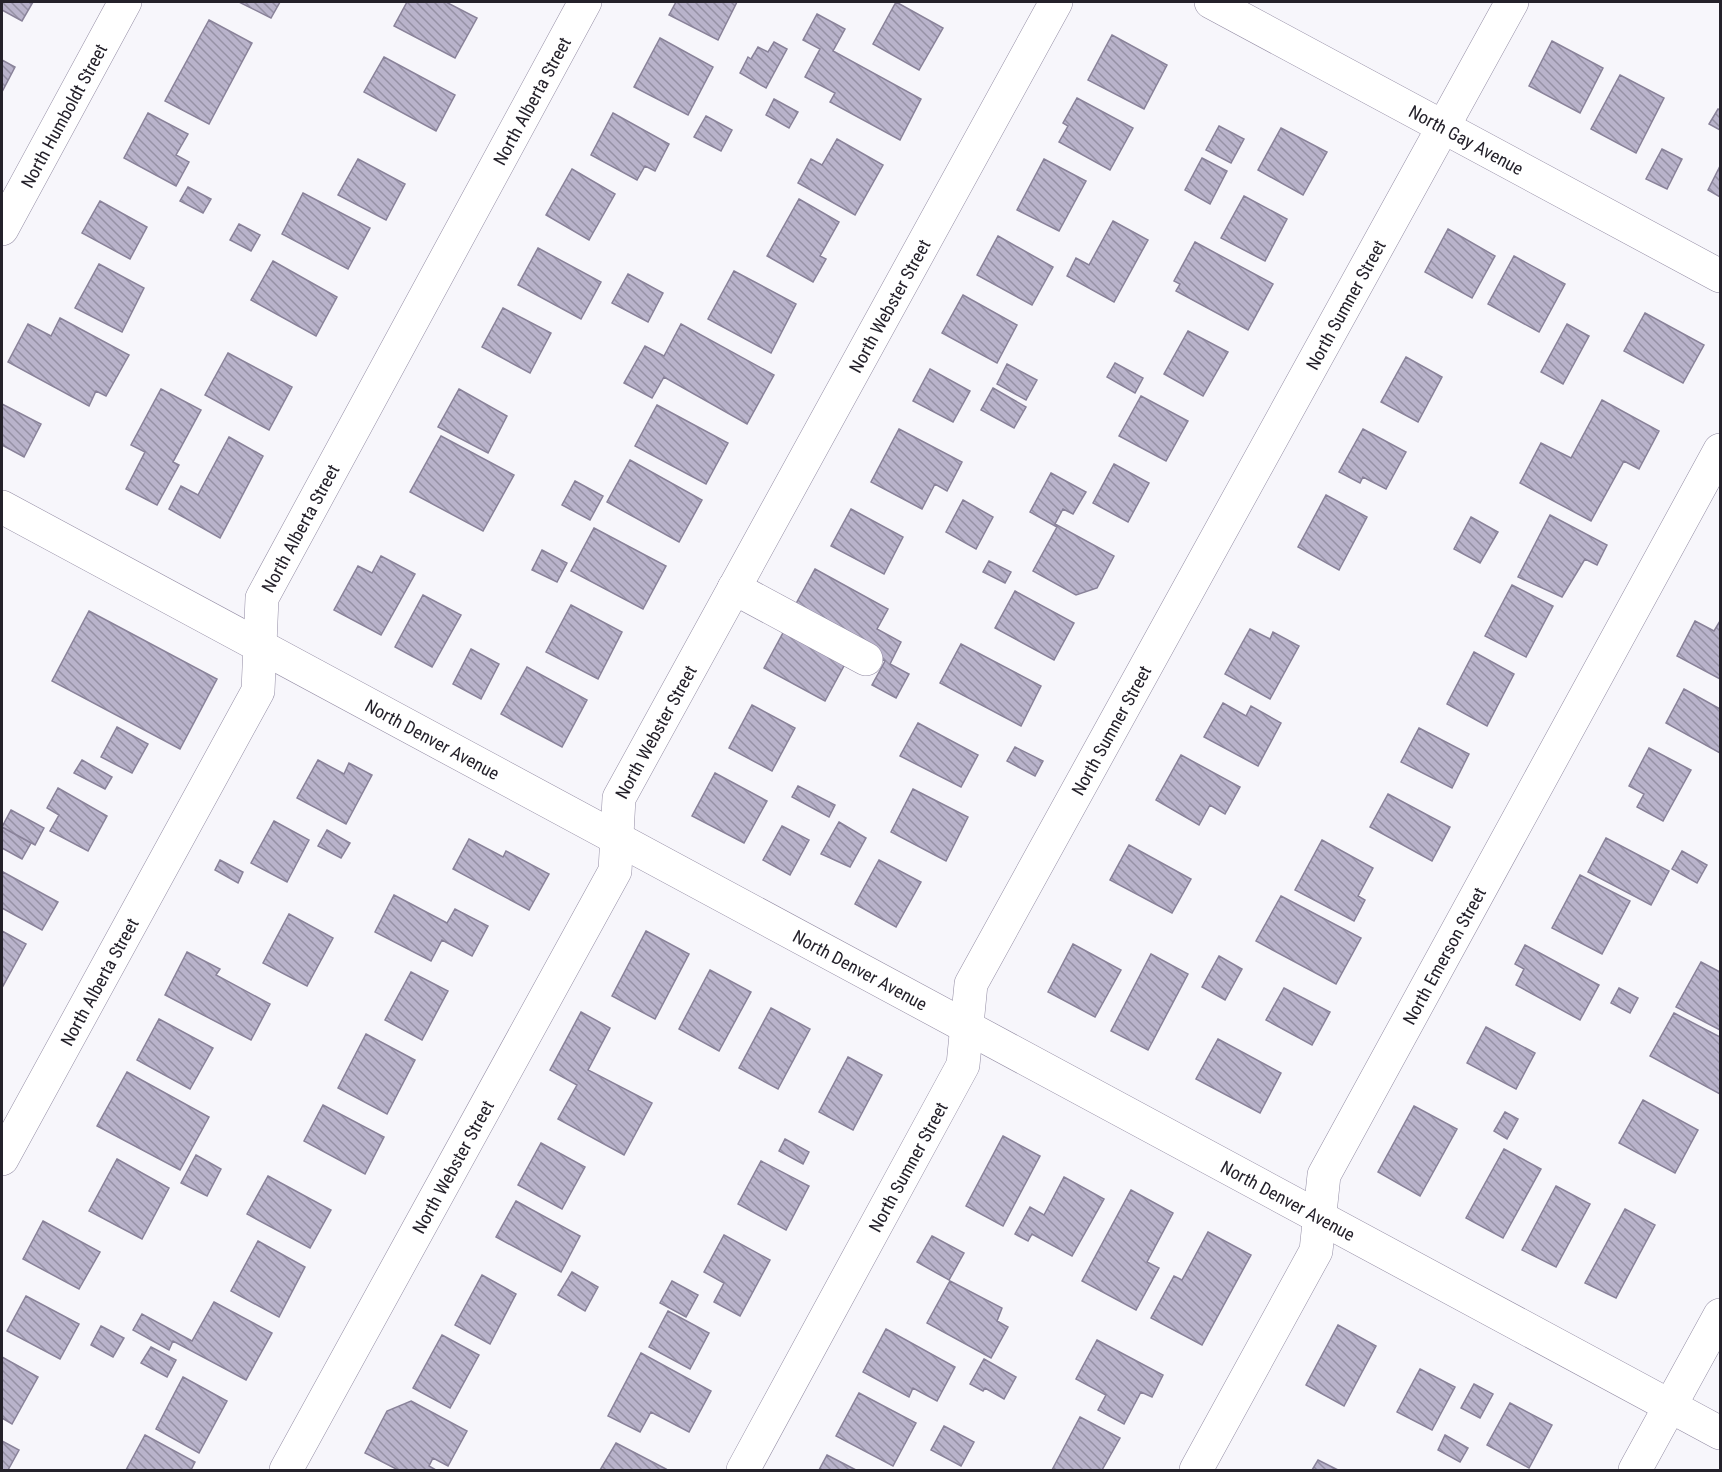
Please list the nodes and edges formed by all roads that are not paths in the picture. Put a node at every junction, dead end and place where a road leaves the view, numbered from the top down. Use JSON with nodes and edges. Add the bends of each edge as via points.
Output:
{"nodes":[{"id":1,"x":125,"y":2,"type":"edge"},
{"id":2,"x":585,"y":2,"type":"edge"},
{"id":3,"x":1056,"y":2,"type":"edge"},
{"id":4,"x":1212,"y":2,"type":"edge"},
{"id":5,"x":1512,"y":2,"type":"edge"},
{"id":6,"x":1443,"y":128,"type":"junction"},
{"id":7,"x":2,"y":229,"type":"edge"},
{"id":8,"x":1720,"y":276,"type":"edge"},
{"id":9,"x":1720,"y":450,"type":"edge"},
{"id":10,"x":2,"y":507,"type":"edge"},
{"id":11,"x":734,"y":588,"type":"junction"},
{"id":12,"x":260,"y":646,"type":"junction"},
{"id":13,"x":866,"y":659,"type":"dead end"},
{"id":14,"x":617,"y":839,"type":"junction"},
{"id":15,"x":967,"y":1027,"type":"junction"},
{"id":16,"x":2,"y":1158,"type":"edge"},
{"id":17,"x":1320,"y":1217,"type":"junction"},
{"id":18,"x":1720,"y":1315,"type":"edge"},
{"id":19,"x":1671,"y":1406,"type":"junction"},
{"id":20,"x":1720,"y":1433,"type":"edge"},
{"id":21,"x":286,"y":1470,"type":"edge"},
{"id":22,"x":743,"y":1470,"type":"edge"},
{"id":23,"x":1196,"y":1470,"type":"edge"},
{"id":24,"x":1635,"y":1470,"type":"edge"}],
"edges":[{"from":1,"to":7,"type":"street","name":"North Humboldt Street"},
{"from":2,"to":12,"type":"street","name":"North Alberta Street","via":[[262,598]]},
{"from":3,"to":11,"type":"street","name":"North Webster Street"},
{"from":4,"to":6,"type":"street","name":"North Gay Avenue"},
{"from":5,"to":6,"type":"street","name":"North Sumner Street"},
{"from":6,"to":8,"type":"street","name":"North Gay Avenue"},
{"from":6,"to":15,"type":"street","name":"North Sumner Street","via":[[971,984]]},
{"from":9,"to":17,"type":"street","name":"North Emerson Street","via":[[1324,1175]]},
{"from":10,"to":12,"type":"street","name":"North Denver Avenue"},
{"from":11,"to":13,"type":"street"},
{"from":11,"to":14,"type":"street","name":"North Webster Street","via":[[619,798]]},
{"from":12,"to":14,"type":"street","name":"North Denver Avenue"},
{"from":12,"to":16,"type":"street","name":"North Alberta Street","via":[[258,691]]},
{"from":14,"to":15,"type":"street","name":"North Denver Avenue"},
{"from":14,"to":21,"type":"street","name":"North Webster Street","via":[[615,871]]},
{"from":15,"to":17,"type":"street","name":"North Denver Avenue"},
{"from":15,"to":22,"type":"street","name":"North Sumner Street","via":[[963,1065]]},
{"from":17,"to":19,"type":"street","name":"North Denver Avenue"},
{"from":17,"to":23,"type":"street","name":"North Emerson Street","via":[[1316,1251]]},
{"from":18,"to":19,"type":"street"},
{"from":19,"to":20,"type":"street","name":"North Denver Avenue"},
{"from":19,"to":24,"type":"street"}]}
